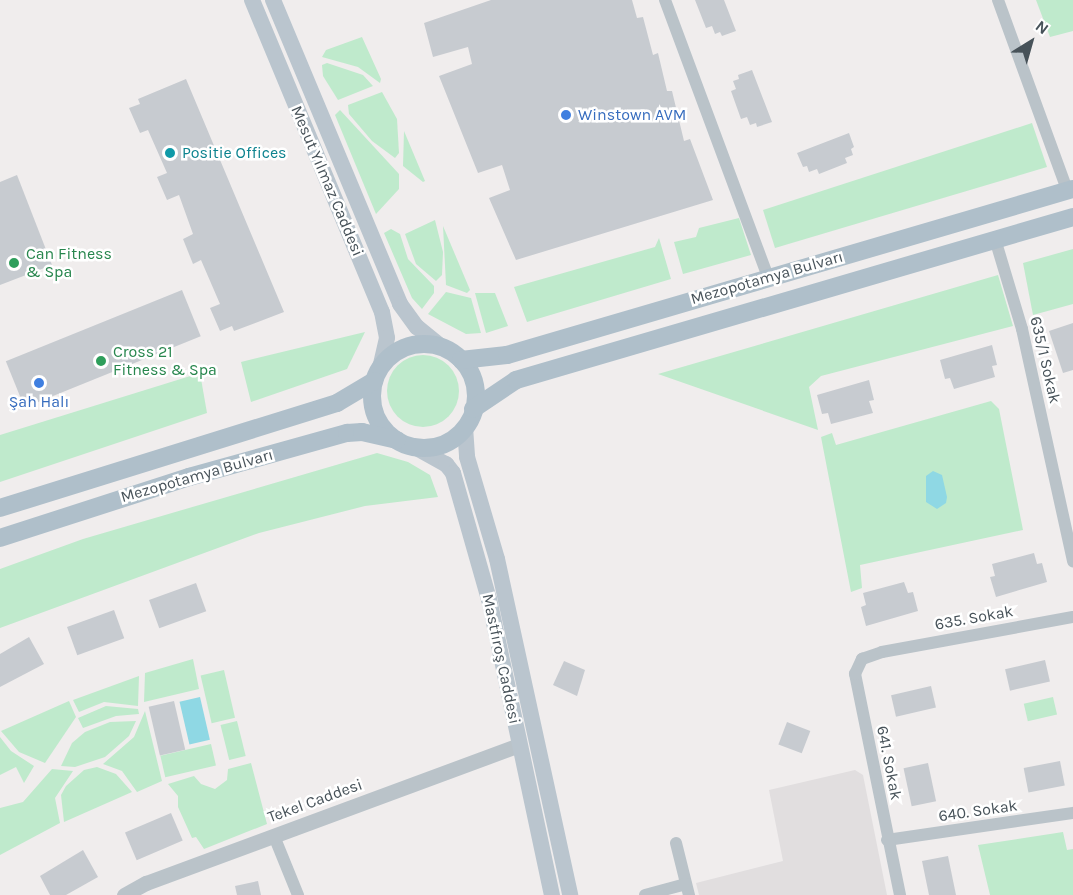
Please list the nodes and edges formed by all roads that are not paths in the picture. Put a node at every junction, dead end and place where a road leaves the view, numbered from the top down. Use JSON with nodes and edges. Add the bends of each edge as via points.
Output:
{"nodes":[{"id":1,"x":252,"y":0,"type":"edge"},
{"id":2,"x":273,"y":0,"type":"edge"},
{"id":3,"x":665,"y":0,"type":"edge"},
{"id":4,"x":998,"y":0,"type":"edge"},
{"id":5,"x":1070,"y":190,"type":"edge"},
{"id":6,"x":1073,"y":217,"type":"edge"},
{"id":7,"x":995,"y":239,"type":"junction"},
{"id":8,"x":768,"y":278,"type":"junction"},
{"id":9,"x":442,"y":347,"type":"junction"},
{"id":10,"x":461,"y":360,"type":"junction"},
{"id":11,"x":378,"y":373,"type":"junction"},
{"id":12,"x":474,"y":409,"type":"junction"},
{"id":13,"x":465,"y":427,"type":"junction"},
{"id":14,"x":405,"y":443,"type":"junction"},
{"id":15,"x":0,"y":508,"type":"edge"},
{"id":16,"x":0,"y":538,"type":"edge"},
{"id":17,"x":1073,"y":561,"type":"edge"},
{"id":18,"x":1073,"y":617,"type":"edge"},
{"id":19,"x":882,"y":652,"type":"joint"},
{"id":20,"x":519,"y":745,"type":"junction"},
{"id":21,"x":1073,"y":813,"type":"edge"},
{"id":22,"x":273,"y":836,"type":"junction"},
{"id":23,"x":887,"y":840,"type":"junction"},
{"id":24,"x":676,"y":843,"type":"dead end"},
{"id":25,"x":688,"y":889,"type":"edge"},
{"id":26,"x":124,"y":895,"type":"edge"},
{"id":27,"x":298,"y":895,"type":"edge"},
{"id":28,"x":552,"y":895,"type":"edge"},
{"id":29,"x":570,"y":895,"type":"edge"},
{"id":30,"x":645,"y":895,"type":"edge"},
{"id":31,"x":900,"y":895,"type":"edge"}],
"edges":[{"from":1,"to":11,"type":"main road","name":"Mesut Yılmaz Caddesi","via":[[382,312],[387,338]]},
{"from":2,"to":9,"type":"main road","name":"Mesut Yılmaz Caddesi","via":[[400,304],[417,327]]},
{"from":3,"to":8,"type":"street"},
{"from":4,"to":5,"type":"street"},
{"from":5,"to":8,"type":"main road","name":"Mezopotamya Bulvarı"},
{"from":6,"to":7,"type":"main road","name":"Mezopotamya Bulvarı"},
{"from":7,"to":12,"type":"main road","name":"Mezopotamya Bulvarı","via":[[516,380]]},
{"from":7,"to":17,"type":"street","name":"635/1 Sokak","via":[[1022,329]]},
{"from":8,"to":10,"type":"main road","name":"Mezopotamya Bulvarı","via":[[507,356]]},
{"from":9,"to":10,"type":"main road"},
{"from":9,"to":11,"type":"main road","via":[[409,346]]},
{"from":10,"to":12,"type":"main road","via":[[474,383]]},
{"from":11,"to":14,"type":"main road","via":[[375,414]]},
{"from":11,"to":15,"type":"main road","name":"Mezopotamya Bulvarı","via":[[337,403]]},
{"from":12,"to":13,"type":"main road"},
{"from":13,"to":14,"type":"main road","via":[[442,444]]},
{"from":13,"to":29,"type":"main road","name":"Mastfıroş Caddesi","via":[[467,457],[497,559]]},
{"from":14,"to":16,"type":"main road","name":"Mezopotamya Bulvarı","via":[[362,432],[347,433],[189,477]]},
{"from":14,"to":20,"type":"main road","name":"Mastfıroş Caddesi","via":[[446,464],[453,473],[489,599]]},
{"from":18,"to":19,"type":"street","name":"635. Sokak"},
{"from":19,"to":23,"type":"street","name":"641. Sokak","via":[[862,659],[855,674]]},
{"from":20,"to":22,"type":"street","name":"Tekel Caddesi"},
{"from":20,"to":28,"type":"main road","name":"Mastfıroş Caddesi"},
{"from":21,"to":23,"type":"street","name":"640. Sokak"},
{"from":22,"to":26,"type":"street","name":"Tekel Caddesi"},
{"from":22,"to":27,"type":"street"},
{"from":23,"to":31,"type":"street","name":"641. Sokak"},
{"from":24,"to":25,"type":"street"},
{"from":25,"to":30,"type":"street"}]}
